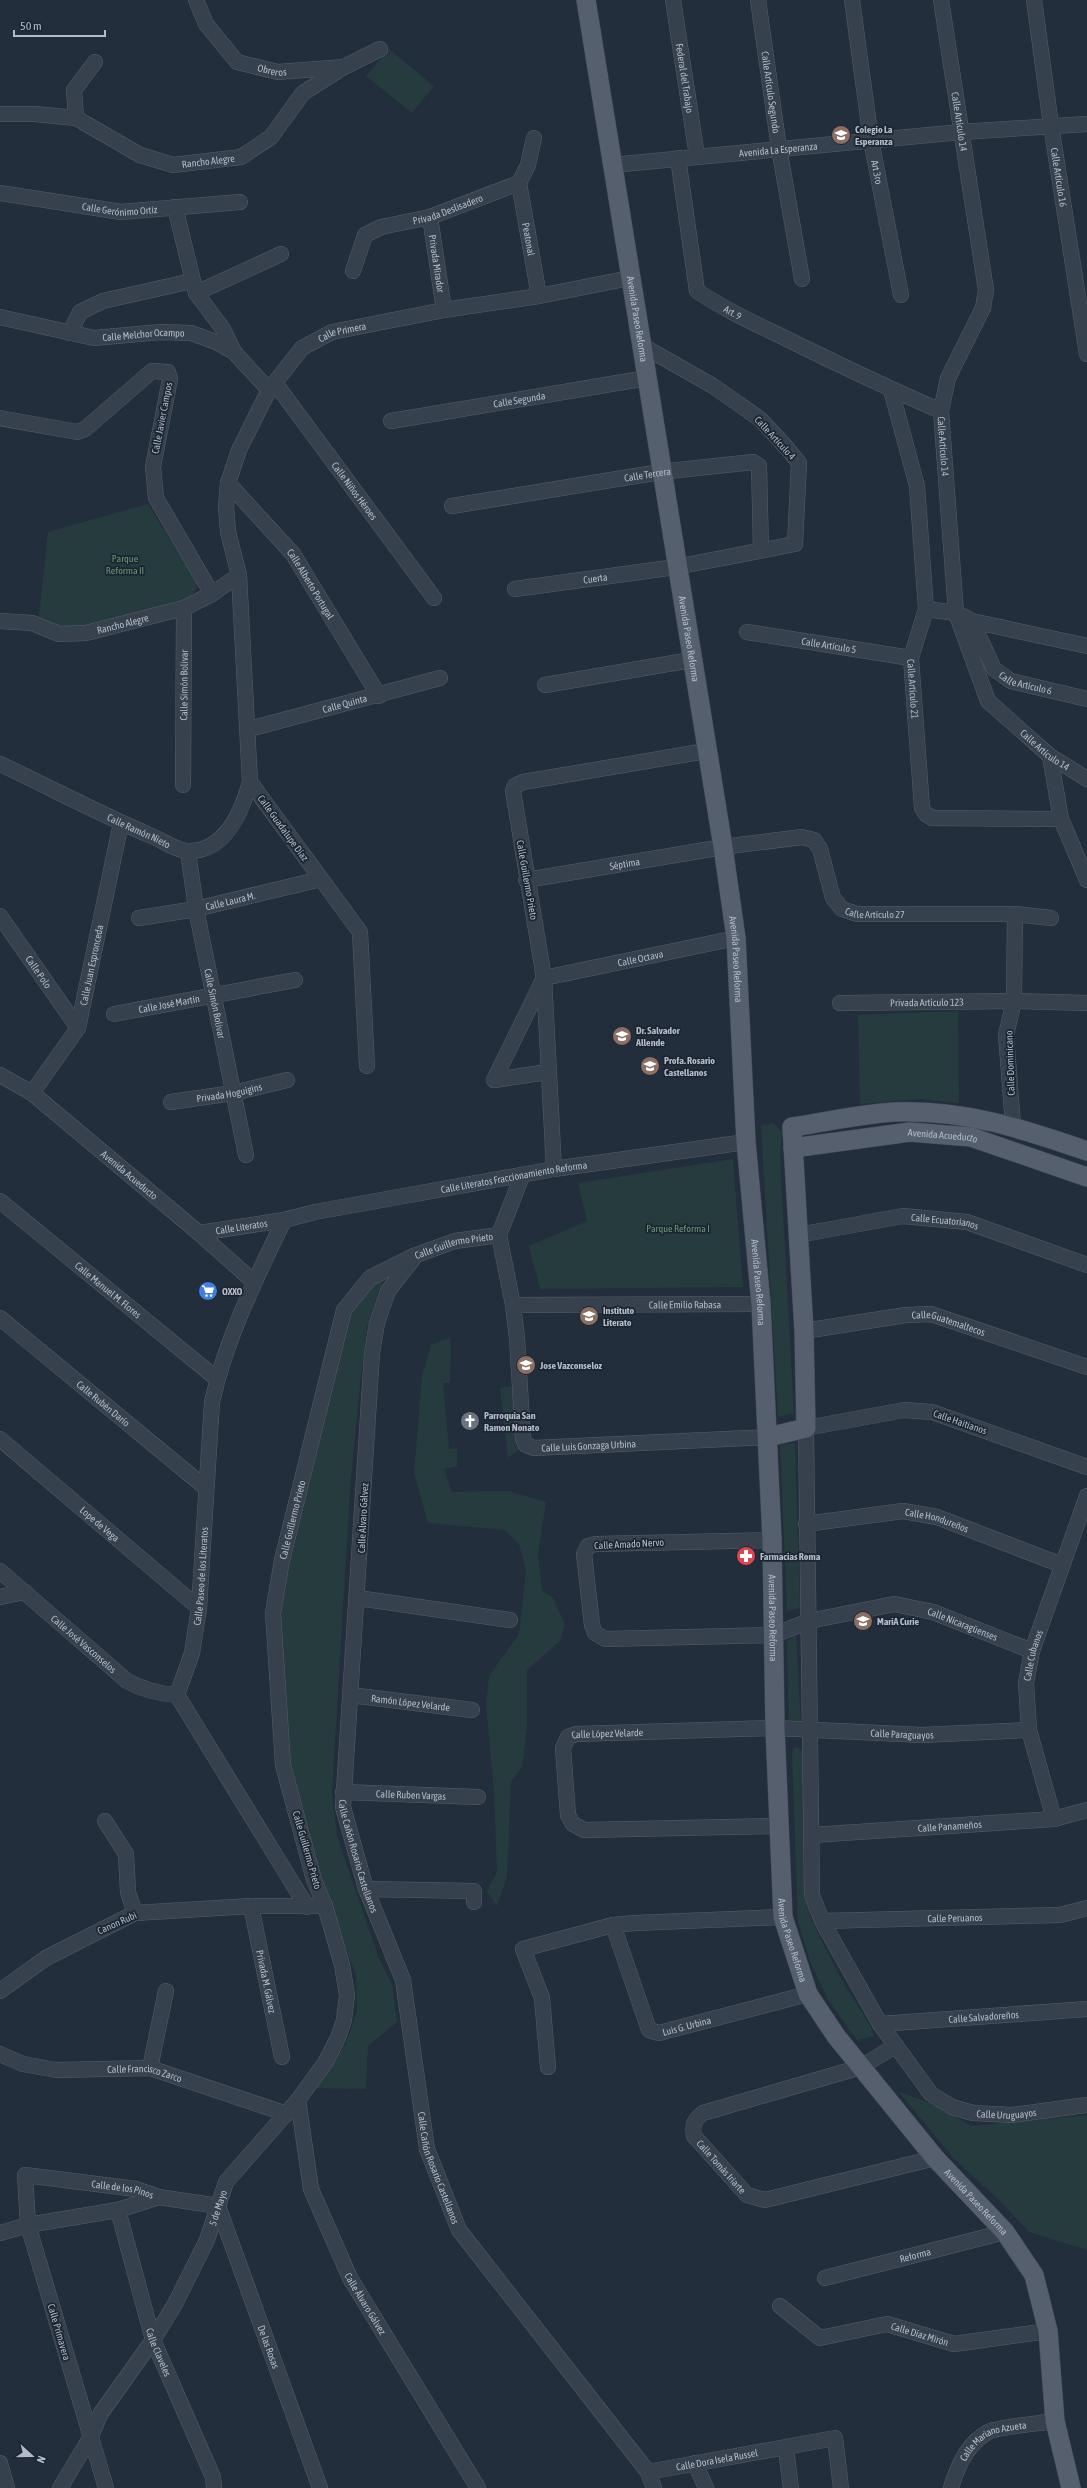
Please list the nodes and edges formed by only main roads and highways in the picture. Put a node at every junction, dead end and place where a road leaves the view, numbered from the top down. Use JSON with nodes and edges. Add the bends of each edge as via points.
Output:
{"nodes":[{"id":1,"x":586,"y":0,"type":"edge"},
{"id":2,"x":793,"y":1148,"type":"junction"},
{"id":3,"x":1087,"y":1151,"type":"edge"},
{"id":4,"x":1087,"y":1177,"type":"edge"},
{"id":5,"x":768,"y":1437,"type":"junction"},
{"id":6,"x":1071,"y":2488,"type":"edge"}],
"edges":[{"from":1,"to":5,"type":"main road","name":"Avenida Paseo Reforma","via":[[736,938],[746,1142],[761,1304]]},
{"from":2,"to":3,"type":"main road","via":[[792,1127],[894,1112],[956,1114],[1013,1125]]},
{"from":2,"to":4,"type":"main road","name":"Avenida Acueducto","via":[[910,1132],[971,1137]]},
{"from":2,"to":5,"type":"main road","name":"Calle Luis Gonzaga Urbina","via":[[804,1331],[806,1428]]},
{"from":5,"to":6,"type":"main road","name":"Avenida Paseo Reforma","via":[[778,1826],[783,1917],[808,1994],[861,2067],[935,2158],[1005,2232],[1034,2276],[1048,2331],[1056,2421]]}]}
